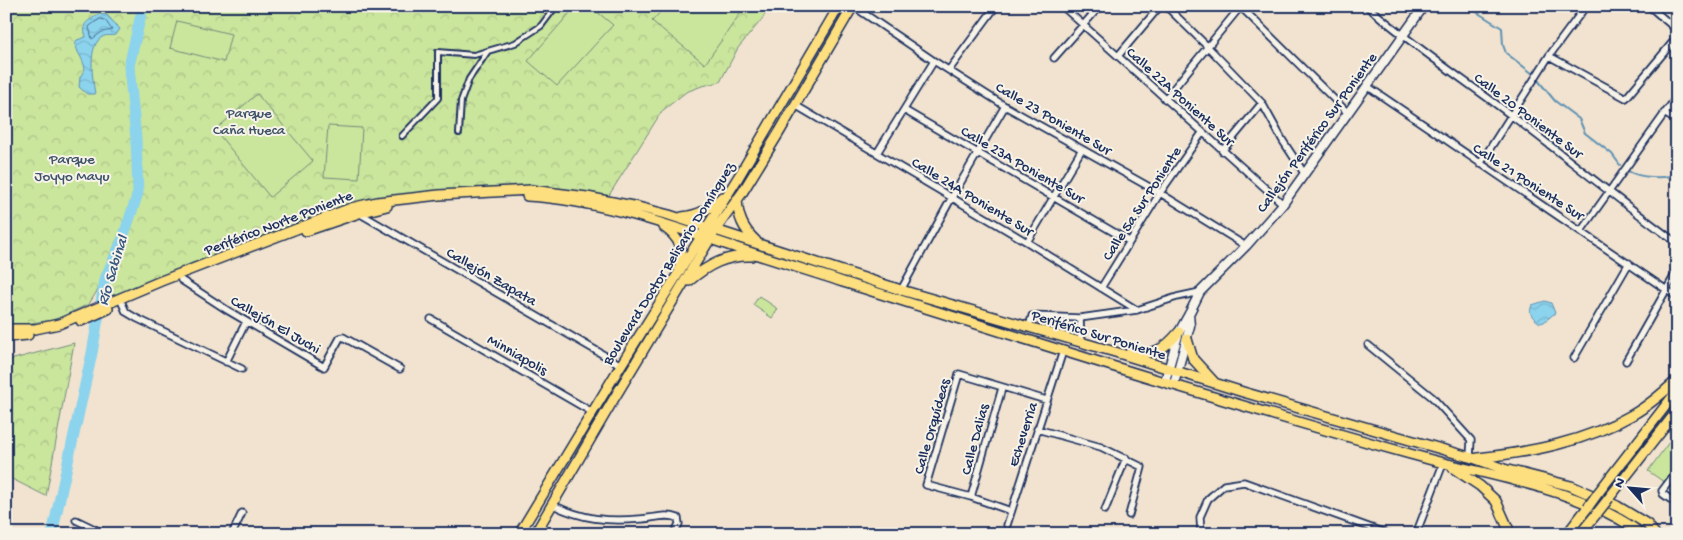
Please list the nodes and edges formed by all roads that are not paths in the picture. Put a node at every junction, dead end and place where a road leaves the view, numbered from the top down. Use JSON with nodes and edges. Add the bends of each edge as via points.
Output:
{"nodes":[{"id":1,"x":556,"y":6,"type":"edge"},
{"id":2,"x":839,"y":6,"type":"edge"},
{"id":3,"x":853,"y":6,"type":"edge"},
{"id":4,"x":996,"y":6,"type":"edge"},
{"id":5,"x":1062,"y":6,"type":"edge"},
{"id":6,"x":1100,"y":6,"type":"edge"},
{"id":7,"x":1160,"y":6,"type":"edge"},
{"id":8,"x":1166,"y":6,"type":"edge"},
{"id":9,"x":1240,"y":6,"type":"edge"},
{"id":10,"x":1367,"y":6,"type":"edge"},
{"id":11,"x":1424,"y":6,"type":"edge"},
{"id":12,"x":1586,"y":6,"type":"edge"},
{"id":13,"x":1649,"y":6,"type":"edge"},
{"id":14,"x":1084,"y":25,"type":"junction"},
{"id":15,"x":1677,"y":30,"type":"edge"},
{"id":16,"x":1402,"y":37,"type":"junction"},
{"id":17,"x":1677,"y":38,"type":"edge"},
{"id":18,"x":1208,"y":47,"type":"junction"},
{"id":19,"x":488,"y":51,"type":"junction"},
{"id":20,"x":1118,"y":56,"type":"junction"},
{"id":21,"x":1548,"y":56,"type":"junction"},
{"id":22,"x":1054,"y":58,"type":"dead end"},
{"id":23,"x":934,"y":61,"type":"junction"},
{"id":24,"x":948,"y":70,"type":"junction"},
{"id":25,"x":1366,"y":86,"type":"junction"},
{"id":26,"x":1677,"y":96,"type":"edge"},
{"id":27,"x":1165,"y":99,"type":"junction"},
{"id":28,"x":1262,"y":103,"type":"junction"},
{"id":29,"x":795,"y":105,"type":"junction"},
{"id":30,"x":1005,"y":106,"type":"junction"},
{"id":31,"x":904,"y":110,"type":"junction"},
{"id":32,"x":1348,"y":113,"type":"junction"},
{"id":33,"x":1664,"y":113,"type":"junction"},
{"id":34,"x":1512,"y":116,"type":"junction"},
{"id":35,"x":1677,"y":122,"type":"edge"},
{"id":36,"x":459,"y":133,"type":"dead end"},
{"id":37,"x":1202,"y":133,"type":"junction"},
{"id":38,"x":402,"y":136,"type":"dead end"},
{"id":39,"x":1082,"y":149,"type":"junction"},
{"id":40,"x":1222,"y":151,"type":"junction"},
{"id":41,"x":977,"y":152,"type":"junction"},
{"id":42,"x":877,"y":153,"type":"junction"},
{"id":43,"x":1480,"y":164,"type":"junction"},
{"id":44,"x":1304,"y":173,"type":"junction"},
{"id":45,"x":733,"y":186,"type":"junction"},
{"id":46,"x":1608,"y":192,"type":"junction"},
{"id":47,"x":1160,"y":193,"type":"junction"},
{"id":48,"x":1054,"y":196,"type":"junction"},
{"id":49,"x":737,"y":199,"type":"junction"},
{"id":50,"x":951,"y":199,"type":"junction"},
{"id":51,"x":1283,"y":204,"type":"junction"},
{"id":52,"x":355,"y":210,"type":"junction"},
{"id":53,"x":669,"y":216,"type":"junction"},
{"id":54,"x":656,"y":221,"type":"junction"},
{"id":55,"x":712,"y":228,"type":"junction"},
{"id":56,"x":1581,"y":230,"type":"junction"},
{"id":57,"x":706,"y":237,"type":"junction"},
{"id":58,"x":1129,"y":241,"type":"junction"},
{"id":59,"x":1027,"y":242,"type":"junction"},
{"id":60,"x":1677,"y":243,"type":"edge"},
{"id":61,"x":760,"y":245,"type":"junction"},
{"id":62,"x":1246,"y":246,"type":"junction"},
{"id":63,"x":763,"y":256,"type":"junction"},
{"id":64,"x":1629,"y":263,"type":"junction"},
{"id":65,"x":1677,"y":271,"type":"edge"},
{"id":66,"x":676,"y":278,"type":"junction"},
{"id":67,"x":181,"y":280,"type":"junction"},
{"id":68,"x":885,"y":284,"type":"junction"},
{"id":69,"x":683,"y":286,"type":"junction"},
{"id":70,"x":1101,"y":288,"type":"junction"},
{"id":71,"x":901,"y":290,"type":"junction"},
{"id":72,"x":1666,"y":290,"type":"junction"},
{"id":73,"x":874,"y":291,"type":"junction"},
{"id":74,"x":1200,"y":292,"type":"junction"},
{"id":75,"x":918,"y":294,"type":"junction"},
{"id":76,"x":1677,"y":297,"type":"edge"},
{"id":77,"x":122,"y":303,"type":"junction"},
{"id":78,"x":915,"y":304,"type":"junction"},
{"id":79,"x":107,"y":306,"type":"junction"},
{"id":80,"x":1137,"y":310,"type":"junction"},
{"id":81,"x":94,"y":312,"type":"junction"},
{"id":82,"x":1189,"y":314,"type":"junction"},
{"id":83,"x":1080,"y":318,"type":"junction"},
{"id":84,"x":431,"y":319,"type":"dead end"},
{"id":85,"x":246,"y":322,"type":"junction"},
{"id":86,"x":1029,"y":327,"type":"junction"},
{"id":87,"x":6,"y":329,"type":"edge"},
{"id":88,"x":1178,"y":332,"type":"junction"},
{"id":89,"x":6,"y":337,"type":"edge"},
{"id":90,"x":1187,"y":338,"type":"junction"},
{"id":91,"x":1081,"y":342,"type":"junction"},
{"id":92,"x":1368,"y":345,"type":"dead end"},
{"id":93,"x":1063,"y":351,"type":"junction"},
{"id":94,"x":1115,"y":352,"type":"junction"},
{"id":95,"x":1574,"y":358,"type":"dead end"},
{"id":96,"x":1626,"y":361,"type":"dead end"},
{"id":97,"x":226,"y":362,"type":"junction"},
{"id":98,"x":620,"y":365,"type":"junction"},
{"id":99,"x":400,"y":368,"type":"dead end"},
{"id":100,"x":242,"y":369,"type":"dead end"},
{"id":101,"x":1168,"y":369,"type":"junction"},
{"id":102,"x":1178,"y":372,"type":"junction"},
{"id":103,"x":1677,"y":380,"type":"edge"},
{"id":104,"x":1165,"y":381,"type":"junction"},
{"id":105,"x":1174,"y":384,"type":"junction"},
{"id":106,"x":1216,"y":384,"type":"junction"},
{"id":107,"x":1002,"y":388,"type":"junction"},
{"id":108,"x":1677,"y":391,"type":"edge"},
{"id":109,"x":1046,"y":400,"type":"junction"},
{"id":110,"x":1677,"y":411,"type":"edge"},
{"id":111,"x":592,"y":412,"type":"junction"},
{"id":112,"x":1665,"y":426,"type":"junction"},
{"id":113,"x":1677,"y":427,"type":"edge"},
{"id":114,"x":1037,"y":429,"type":"junction"},
{"id":115,"x":1126,"y":458,"type":"junction"},
{"id":116,"x":1473,"y":458,"type":"junction"},
{"id":117,"x":1446,"y":465,"type":"junction"},
{"id":118,"x":1677,"y":471,"type":"edge"},
{"id":119,"x":971,"y":497,"type":"junction"},
{"id":120,"x":1677,"y":504,"type":"edge"},
{"id":121,"x":553,"y":505,"type":"junction"},
{"id":122,"x":1105,"y":510,"type":"dead end"},
{"id":123,"x":1011,"y":511,"type":"junction"},
{"id":124,"x":242,"y":513,"type":"dead end"},
{"id":125,"x":1129,"y":515,"type":"dead end"},
{"id":126,"x":76,"y":520,"type":"dead end"},
{"id":127,"x":1007,"y":525,"type":"dead end"},
{"id":128,"x":105,"y":534,"type":"edge"},
{"id":129,"x":232,"y":534,"type":"edge"},
{"id":130,"x":519,"y":534,"type":"edge"},
{"id":131,"x":535,"y":534,"type":"edge"},
{"id":132,"x":674,"y":534,"type":"edge"},
{"id":133,"x":1201,"y":534,"type":"edge"},
{"id":134,"x":1388,"y":534,"type":"edge"},
{"id":135,"x":1416,"y":534,"type":"edge"},
{"id":136,"x":1507,"y":534,"type":"edge"},
{"id":137,"x":1568,"y":534,"type":"edge"},
{"id":138,"x":1580,"y":534,"type":"edge"},
{"id":139,"x":1640,"y":534,"type":"edge"},
{"id":140,"x":1655,"y":534,"type":"edge"}],
"edges":[{"from":1,"to":19,"type":"street","via":[[541,26],[514,43]]},
{"from":2,"to":45,"type":"main road","name":"Boulevard Doctor Belisario Domínguez"},
{"from":3,"to":23,"type":"street","name":"Calle 23 Poniente Sur"},
{"from":3,"to":29,"type":"main road","name":"Boulevard Doctor Belisario Domínguez"},
{"from":4,"to":24,"type":"street"},
{"from":5,"to":14,"type":"street","name":"Calle 22A Poniente Sur"},
{"from":6,"to":14,"type":"street"},
{"from":7,"to":20,"type":"street"},
{"from":8,"to":18,"type":"street"},
{"from":9,"to":18,"type":"street"},
{"from":9,"to":32,"type":"street"},
{"from":10,"to":16,"type":"street","name":"Calle 20 Poniente Sur"},
{"from":11,"to":16,"type":"main road","name":"Callejón Periférico Sur Poniente"},
{"from":12,"to":21,"type":"street"},
{"from":13,"to":15,"type":"street"},
{"from":14,"to":20,"type":"street","name":"Calle 22A Poniente Sur"},
{"from":14,"to":22,"type":"street"},
{"from":16,"to":25,"type":"main road","name":"Callejón Periférico Sur Poniente"},
{"from":16,"to":34,"type":"street","name":"Calle 20 Poniente Sur"},
{"from":17,"to":21,"type":"street","via":[[1626,98]]},
{"from":18,"to":27,"type":"street"},
{"from":18,"to":28,"type":"street"},
{"from":19,"to":36,"type":"street","via":[[468,79],[461,100]]},
{"from":19,"to":38,"type":"street","via":[[474,54],[438,52],[438,98]]},
{"from":20,"to":27,"type":"street","name":"Calle 22A Poniente Sur"},
{"from":21,"to":34,"type":"street"},
{"from":23,"to":24,"type":"street","name":"Calle 23 Poniente Sur"},
{"from":23,"to":31,"type":"street"},
{"from":24,"to":30,"type":"street","name":"Calle 23 Poniente Sur"},
{"from":25,"to":32,"type":"main road","name":"Callejón Periférico Sur Poniente"},
{"from":25,"to":43,"type":"street","name":"Calle 21 Poniente Sur"},
{"from":26,"to":33,"type":"street"},
{"from":27,"to":37,"type":"street","name":"Calle 22A Poniente Sur"},
{"from":28,"to":40,"type":"street"},
{"from":28,"to":44,"type":"street"},
{"from":29,"to":42,"type":"street","name":"Calle 24A Poniente Sur"},
{"from":29,"to":49,"type":"main road","name":"Boulevard Doctor Belisario Domínguez"},
{"from":30,"to":39,"type":"street","name":"Calle 23 Poniente Sur"},
{"from":30,"to":41,"type":"street"},
{"from":31,"to":41,"type":"street","name":"Calle 23A Poniente Sur"},
{"from":31,"to":42,"type":"street"},
{"from":32,"to":44,"type":"main road","name":"Callejón Periférico Sur Poniente"},
{"from":33,"to":35,"type":"street"},
{"from":33,"to":46,"type":"street"},
{"from":34,"to":43,"type":"street"},
{"from":34,"to":46,"type":"street","name":"Calle 20 Poniente Sur"},
{"from":37,"to":40,"type":"street","name":"Calle 22A Poniente Sur"},
{"from":37,"to":47,"type":"street","name":"Calle 5a Sur Poniente"},
{"from":39,"to":47,"type":"street","name":"Calle 23 Poniente Sur"},
{"from":39,"to":48,"type":"street"},
{"from":40,"to":51,"type":"street","name":"Calle 22A Poniente Sur"},
{"from":41,"to":48,"type":"street","name":"Calle 23A Poniente Sur"},
{"from":41,"to":50,"type":"street"},
{"from":42,"to":50,"type":"street","name":"Calle 24A Poniente Sur"},
{"from":43,"to":56,"type":"street","name":"Calle 21 Poniente Sur"},
{"from":44,"to":51,"type":"main road","name":"Callejón Periférico Sur Poniente"},
{"from":45,"to":53,"type":"main road","via":[[704,212],[693,216]]},
{"from":45,"to":55,"type":"main road","name":"Boulevard Doctor Belisario Domínguez"},
{"from":46,"to":56,"type":"street"},
{"from":46,"to":60,"type":"street","name":"Calle 20 Poniente Sur"},
{"from":47,"to":58,"type":"street","name":"Calle 5a Sur Poniente"},
{"from":47,"to":62,"type":"street","name":"Calle 23 Poniente Sur"},
{"from":48,"to":58,"type":"street","name":"Calle 23A Poniente Sur"},
{"from":48,"to":59,"type":"street"},
{"from":49,"to":55,"type":"main road","name":"Boulevard Doctor Belisario Domínguez"},
{"from":49,"to":61,"type":"main road","via":[[743,227]]},
{"from":50,"to":59,"type":"street","name":"Calle 24A Poniente Sur"},
{"from":50,"to":71,"type":"street"},
{"from":51,"to":62,"type":"main road","name":"Callejón Periférico Sur Poniente"},
{"from":52,"to":53,"type":"main road","name":"Periférico Norte Poniente","via":[[377,202],[531,190],[587,197]]},
{"from":52,"to":54,"type":"main road","name":"Periférico Norte Poniente","via":[[434,200],[530,196],[607,208]]},
{"from":52,"to":67,"type":"main road","name":"Periférico Norte Poniente"},
{"from":52,"to":79,"type":"main road","name":"Periférico Norte Poniente"},
{"from":52,"to":98,"type":"street","name":"Callejón Zapata"},
{"from":53,"to":55,"type":"main road","name":"Periférico Norte Poniente"},
{"from":54,"to":57,"type":"main road","name":"Periférico Norte Poniente"},
{"from":54,"to":66,"type":"main road","via":[[672,232],[680,245]]},
{"from":55,"to":57,"type":"main road","name":"Boulevard Doctor Belisario Domínguez"},
{"from":55,"to":61,"type":"main road","name":"Periférico Sur Poniente"},
{"from":56,"to":64,"type":"street","name":"Calle 21 Poniente Sur"},
{"from":57,"to":63,"type":"main road","name":"Periférico Sur Poniente"},
{"from":57,"to":66,"type":"main road","name":"Boulevard Doctor Belisario Domínguez"},
{"from":57,"to":69,"type":"main road","name":"Boulevard Doctor Belisario Domínguez"},
{"from":58,"to":70,"type":"street","name":"Calle 5a Sur Poniente"},
{"from":59,"to":70,"type":"street","name":"Calle 24A Poniente Sur"},
{"from":61,"to":68,"type":"main road","name":"Periférico Sur Poniente"},
{"from":62,"to":74,"type":"main road","name":"Callejón Periférico Sur Poniente"},
{"from":63,"to":69,"type":"main road","via":[[729,257],[704,268]]},
{"from":63,"to":73,"type":"main road","name":"Periférico Sur Poniente"},
{"from":64,"to":72,"type":"street","name":"Calle 21 Poniente Sur"},
{"from":64,"to":95,"type":"street"},
{"from":65,"to":72,"type":"street"},
{"from":66,"to":98,"type":"main road","name":"Boulevard Doctor Belisario Domínguez"},
{"from":67,"to":77,"type":"main road","name":"Periférico Norte Poniente"},
{"from":67,"to":85,"type":"street","name":"Callejón El Juchi"},
{"from":68,"to":71,"type":"main road","name":"Periférico Sur Poniente"},
{"from":68,"to":73,"type":"main road"},
{"from":69,"to":121,"type":"main road","name":"Boulevard Doctor Belisario Domínguez"},
{"from":70,"to":80,"type":"street","name":"Calle 24A Poniente Sur"},
{"from":71,"to":75,"type":"main road","name":"Periférico Sur Poniente"},
{"from":72,"to":76,"type":"street","name":"Calle 21 Poniente Sur"},
{"from":72,"to":96,"type":"street"},
{"from":73,"to":78,"type":"main road","name":"Periférico Sur Poniente"},
{"from":74,"to":80,"type":"street"},
{"from":74,"to":82,"type":"main road","name":"Callejón Periférico Sur Poniente"},
{"from":75,"to":78,"type":"main road"},
{"from":75,"to":86,"type":"main road","name":"Periférico Sur Poniente"},
{"from":77,"to":79,"type":"main road","name":"Periférico Norte Poniente"},
{"from":77,"to":97,"type":"street","via":[[126,312],[136,318]]},
{"from":78,"to":93,"type":"main road","name":"Periférico Sur Poniente"},
{"from":79,"to":81,"type":"main road","name":"Periférico Norte Poniente"},
{"from":80,"to":83,"type":"street"},
{"from":81,"to":87,"type":"main road","name":"Periférico Norte Poniente","via":[[35,330]]},
{"from":81,"to":89,"type":"main road","name":"Periférico Norte Poniente","via":[[61,329]]},
{"from":82,"to":88,"type":"main road","name":"Callejón Periférico Sur Poniente"},
{"from":82,"to":90,"type":"main road"},
{"from":83,"to":86,"type":"street","via":[[1032,316]]},
{"from":83,"to":91,"type":"street"},
{"from":84,"to":111,"type":"street","name":"Minniapolis"},
{"from":85,"to":97,"type":"street"},
{"from":85,"to":99,"type":"street","name":"Callejón El Juchi","via":[[324,367],[342,337]]},
{"from":86,"to":91,"type":"main road","name":"Periférico Sur Poniente"},
{"from":88,"to":94,"type":"main road","via":[[1158,352]]},
{"from":88,"to":101,"type":"main road","name":"Callejón Periférico Sur Poniente"},
{"from":90,"to":102,"type":"main road"},
{"from":90,"to":106,"type":"main road","via":[[1193,359]]},
{"from":91,"to":94,"type":"main road","name":"Periférico Sur Poniente"},
{"from":92,"to":116,"type":"street","via":[[1432,397],[1471,440]]},
{"from":93,"to":104,"type":"main road","name":"Periférico Sur Poniente"},
{"from":93,"to":109,"type":"street","name":"Echeverria"},
{"from":94,"to":101,"type":"main road","name":"Periférico Sur Poniente"},
{"from":97,"to":100,"type":"street"},
{"from":98,"to":111,"type":"main road","name":"Boulevard Doctor Belisario Domínguez"},
{"from":101,"to":102,"type":"main road","name":"Periférico Sur Poniente"},
{"from":101,"to":104,"type":"main road","name":"Callejón Periférico Sur Poniente"},
{"from":102,"to":105,"type":"main road"},
{"from":102,"to":106,"type":"main road","name":"Periférico Sur Poniente"},
{"from":103,"to":116,"type":"main road","via":[[1632,416],[1596,433],[1559,444]]},
{"from":104,"to":105,"type":"main road","name":"Periférico Sur Poniente"},
{"from":105,"to":117,"type":"main road","name":"Periférico Sur Poniente"},
{"from":106,"to":116,"type":"main road","name":"Periférico Sur Poniente"},
{"from":107,"to":109,"type":"street"},
{"from":107,"to":119,"type":"street","name":"Calle Dalias"},
{"from":107,"to":119,"type":"street","name":"Calle Orquídeas","via":[[959,374],[926,485]]},
{"from":108,"to":137,"type":"main road","bridge":true},
{"from":109,"to":114,"type":"street","name":"Echeverria"},
{"from":110,"to":112,"type":"main road"},
{"from":111,"to":130,"type":"main road","name":"Boulevard Doctor Belisario Domínguez"},
{"from":112,"to":113,"type":"street"},
{"from":112,"to":138,"type":"main road","bridge":true},
{"from":114,"to":115,"type":"street"},
{"from":114,"to":123,"type":"street","name":"Echeverria"},
{"from":115,"to":122,"type":"street"},
{"from":115,"to":125,"type":"street","via":[[1142,467]]},
{"from":116,"to":140,"type":"main road","name":"Periférico Sur Poniente","via":[[1571,486],[1617,506],[1647,524]]},
{"from":117,"to":135,"type":"street"},
{"from":117,"to":136,"type":"main road","via":[[1480,486],[1496,502],[1508,528]]},
{"from":117,"to":139,"type":"main road","via":[[1543,488],[1585,502]]},
{"from":118,"to":120,"type":"street","via":[[1662,491]]},
{"from":119,"to":123,"type":"street"},
{"from":121,"to":131,"type":"main road","name":"Boulevard Doctor Belisario Domínguez"},
{"from":121,"to":132,"type":"street","via":[[592,519],[671,515],[678,518],[679,524]]},
{"from":123,"to":127,"type":"street","name":"Echeverria"},
{"from":124,"to":129,"type":"street"},
{"from":126,"to":128,"type":"street"},
{"from":133,"to":134,"type":"street","via":[[1200,517],[1208,499],[1224,484],[1244,482]]}]}
